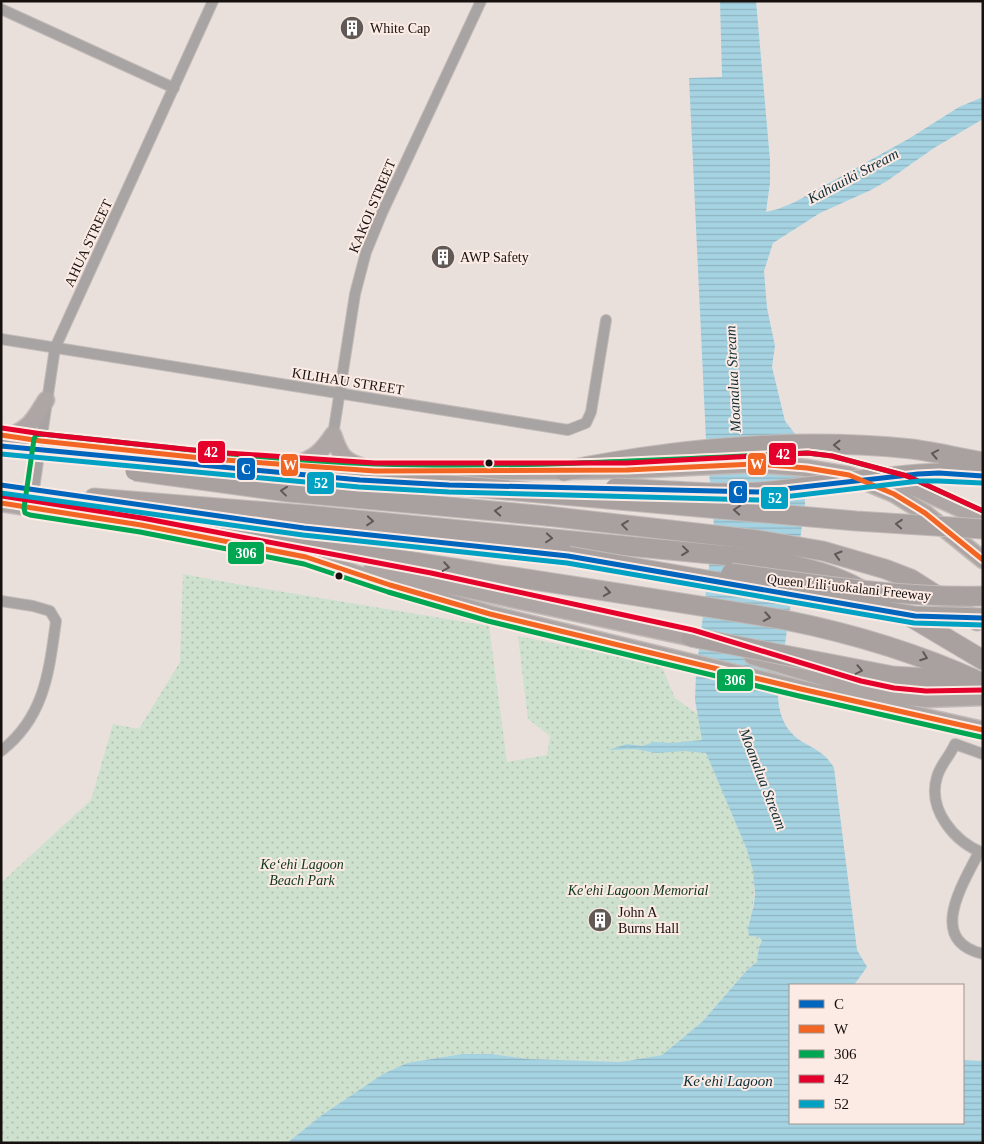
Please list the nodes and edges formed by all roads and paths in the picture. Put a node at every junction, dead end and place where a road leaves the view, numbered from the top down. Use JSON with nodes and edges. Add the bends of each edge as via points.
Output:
{"nodes":[{"id":1,"x":213,"y":1,"type":"edge"},
{"id":2,"x":480,"y":1,"type":"edge"},
{"id":3,"x":1,"y":9,"type":"edge"},
{"id":4,"x":174,"y":88,"type":"junction"},
{"id":5,"x":606,"y":320,"type":"dead end"},
{"id":6,"x":1,"y":339,"type":"edge"},
{"id":7,"x":55,"y":348,"type":"junction"},
{"id":8,"x":339,"y":394,"type":"junction"},
{"id":9,"x":46,"y":400,"type":"junction"},
{"id":10,"x":333,"y":435,"type":"junction"},
{"id":11,"x":4,"y":441,"type":"edge"},
{"id":12,"x":41,"y":441,"type":"junction"},
{"id":13,"x":983,"y":462,"type":"edge"},
{"id":14,"x":294,"y":466,"type":"junction"},
{"id":15,"x":375,"y":471,"type":"junction"},
{"id":16,"x":564,"y":471,"type":"junction"},
{"id":17,"x":983,"y":476,"type":"edge"},
{"id":18,"x":1,"y":485,"type":"edge"},
{"id":19,"x":449,"y":485,"type":"junction"},
{"id":20,"x":899,"y":488,"type":"junction"},
{"id":21,"x":1,"y":492,"type":"edge"},
{"id":22,"x":94,"y":498,"type":"junction"},
{"id":23,"x":1,"y":503,"type":"edge"},
{"id":24,"x":31,"y":508,"type":"junction"},
{"id":25,"x":983,"y":519,"type":"edge"},
{"id":26,"x":983,"y":529,"type":"edge"},
{"id":27,"x":306,"y":556,"type":"junction"},
{"id":28,"x":568,"y":556,"type":"junction"},
{"id":29,"x":983,"y":560,"type":"edge"},
{"id":30,"x":983,"y":596,"type":"edge"},
{"id":31,"x":1,"y":601,"type":"edge"},
{"id":32,"x":983,"y":618,"type":"edge"},
{"id":33,"x":983,"y":624,"type":"edge"},
{"id":34,"x":691,"y":637,"type":"junction"},
{"id":35,"x":983,"y":660,"type":"edge"},
{"id":36,"x":983,"y":678,"type":"edge"},
{"id":37,"x":983,"y":683,"type":"edge"},
{"id":38,"x":983,"y":697,"type":"edge"},
{"id":39,"x":983,"y":730,"type":"edge"},
{"id":40,"x":1,"y":751,"type":"edge"},
{"id":41,"x":983,"y":754,"type":"edge"},
{"id":42,"x":981,"y":852,"type":"edge"},
{"id":43,"x":983,"y":954,"type":"edge"}],
"edges":[{"from":1,"to":4,"type":"street","name":"AHUA STREET"},
{"from":2,"to":8,"type":"street","name":"KAKOI STREET","via":[[366,252],[355,294]]},
{"from":3,"to":4,"type":"street"},
{"from":4,"to":7,"type":"street","name":"AHUA STREET"},
{"from":5,"to":8,"type":"street","name":"KILIHAU STREET","via":[[591,412],[586,423],[568,430]]},
{"from":6,"to":7,"type":"street","name":"KILIHAU STREET"},
{"from":7,"to":8,"type":"street","name":"KILIHAU STREET"},
{"from":7,"to":9,"type":"street","name":"AHUA STREET"},
{"from":8,"to":10,"type":"street","name":"KAKOI STREET"},
{"from":9,"to":11,"type":"main road","via":[[25,429]]},
{"from":9,"to":12,"type":"street","name":"AHUA STREET"},
{"from":10,"to":14,"type":"main road","via":[[321,452]]},
{"from":10,"to":15,"type":"main road","via":[[340,455],[351,463]]},
{"from":11,"to":12,"type":"main road"},
{"from":11,"to":19,"type":"highway","bridge":true,"via":[[360,480]]},
{"from":33,"to":11,"type":"highway","one_way":true,"bridge":true,"via":[[911,579],[823,551],[758,540],[547,516],[288,492],[135,471]]},
{"from":12,"to":14,"type":"main road"},
{"from":12,"to":24,"type":"street","name":"AHUA STREET"},
{"from":13,"to":16,"type":"highway","one_way":true,"via":[[886,447],[765,445],[624,459]]},
{"from":14,"to":15,"type":"main road"},
{"from":15,"to":16,"type":"main road"},
{"from":16,"to":20,"type":"main road","bridge":true,"via":[[754,464],[807,468]]},
{"from":17,"to":19,"type":"highway","bridge":true,"via":[[898,475],[749,492]]},
{"from":18,"to":22,"type":"highway","name":"Queen Liliʻuokalani Freeway"},
{"from":26,"to":19,"type":"highway","one_way":true,"bridge":true},
{"from":20,"to":25,"type":"main road"},
{"from":20,"to":29,"type":"main road"},
{"from":21,"to":37,"type":"highway","one_way":true,"bridge":true,"via":[[346,552],[785,620],[900,649]]},
{"from":22,"to":28,"type":"highway","name":"Queen Liliʻuokalani Freeway","via":[[304,528]]},
{"from":22,"to":35,"type":"highway","one_way":true,"bridge":true,"via":[[771,560],[844,580]]},
{"from":23,"to":24,"type":"main road"},
{"from":24,"to":27,"type":"main road"},
{"from":27,"to":34,"type":"main road"},
{"from":27,"to":39,"type":"main road","via":[[490,614]]},
{"from":28,"to":30,"type":"highway","name":"Queen Liliʻuokalani Freeway","bridge":true,"via":[[888,593],[930,597]]},
{"from":28,"to":32,"type":"highway","bridge":true,"via":[[897,613],[938,618]]},
{"from":31,"to":40,"type":"street","via":[[50,611],[56,621],[46,683],[38,704],[25,726]]},
{"from":34,"to":36,"type":"highway","one_way":true,"bridge":true,"via":[[893,676]]},
{"from":34,"to":38,"type":"main road","bridge":true,"via":[[859,688],[893,695],[926,699]]},
{"from":41,"to":42,"type":"street","via":[[954,744],[936,780],[937,802],[950,830],[956,838]]},
{"from":42,"to":43,"type":"street","via":[[954,902],[952,920],[961,945]]}]}
